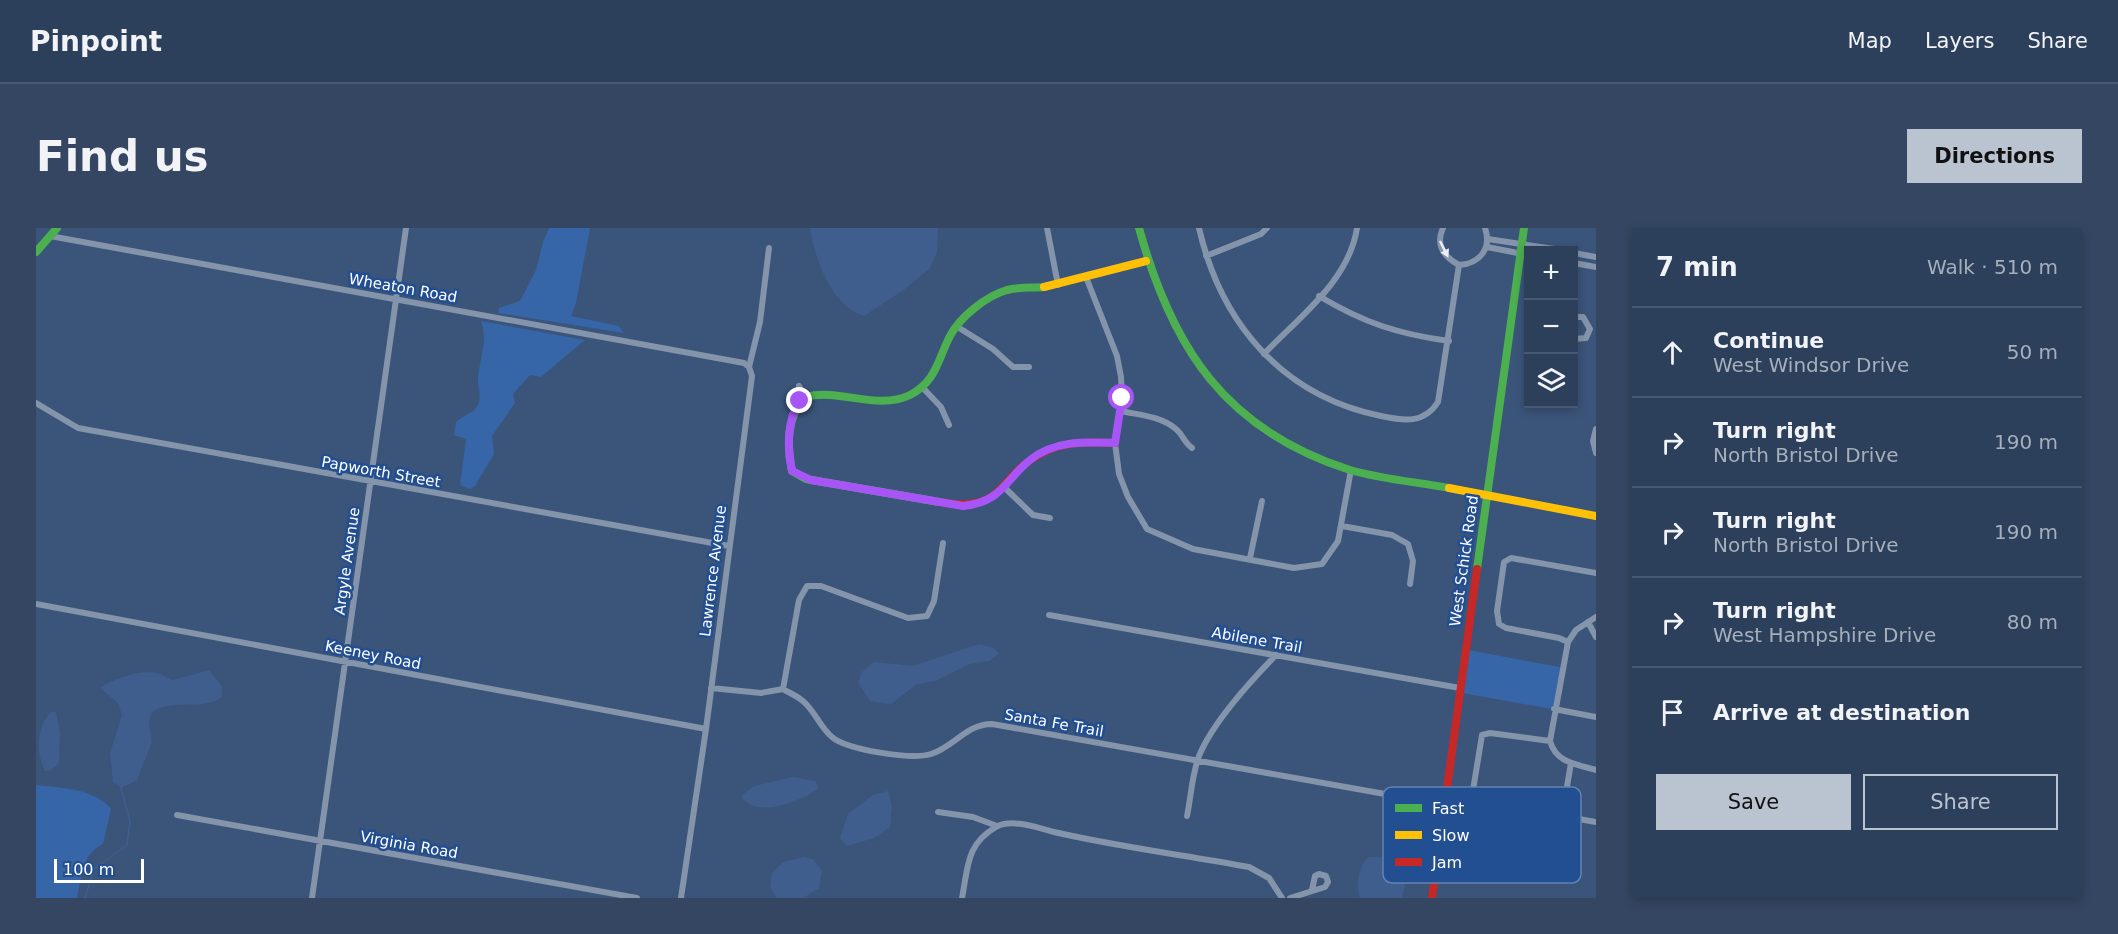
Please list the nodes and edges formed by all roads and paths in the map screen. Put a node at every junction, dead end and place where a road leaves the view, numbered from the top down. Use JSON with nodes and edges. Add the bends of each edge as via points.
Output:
{"nodes":[{"id":1,"x":57,"y":228,"type":"edge"},
{"id":2,"x":406,"y":228,"type":"edge"},
{"id":3,"x":1047,"y":228,"type":"edge"},
{"id":4,"x":1139,"y":228,"type":"edge"},
{"id":5,"x":1199,"y":228,"type":"edge"},
{"id":6,"x":1267,"y":228,"type":"edge"},
{"id":7,"x":1357,"y":228,"type":"edge"},
{"id":8,"x":1443,"y":228,"type":"edge"},
{"id":9,"x":1485,"y":228,"type":"edge"},
{"id":10,"x":1524,"y":228,"type":"edge"},
{"id":11,"x":50,"y":236,"type":"junction"},
{"id":12,"x":1488,"y":239,"type":"junction"},
{"id":13,"x":1522,"y":244,"type":"junction"},
{"id":14,"x":1535,"y":246,"type":"edge"},
{"id":15,"x":1487,"y":247,"type":"junction"},
{"id":16,"x":769,"y":248,"type":"dead end"},
{"id":17,"x":1524,"y":251,"type":"edge"},
{"id":18,"x":36,"y":252,"type":"edge"},
{"id":19,"x":1524,"y":254,"type":"edge"},
{"id":20,"x":1578,"y":254,"type":"edge"},
{"id":21,"x":1206,"y":256,"type":"junction"},
{"id":22,"x":1596,"y":257,"type":"edge"},
{"id":23,"x":1524,"y":260,"type":"edge"},
{"id":24,"x":1146,"y":261,"type":"junction"},
{"id":25,"x":1578,"y":264,"type":"edge"},
{"id":26,"x":1460,"y":265,"type":"junction"},
{"id":27,"x":1596,"y":267,"type":"edge"},
{"id":28,"x":1086,"y":276,"type":"junction"},
{"id":29,"x":1058,"y":285,"type":"junction"},
{"id":30,"x":1319,"y":296,"type":"junction"},
{"id":31,"x":396,"y":299,"type":"junction"},
{"id":32,"x":1578,"y":317,"type":"edge"},
{"id":33,"x":1593,"y":323,"type":"edge"},
{"id":34,"x":956,"y":326,"type":"junction"},
{"id":35,"x":1578,"y":339,"type":"edge"},
{"id":36,"x":1449,"y":341,"type":"junction"},
{"id":37,"x":1263,"y":354,"type":"junction"},
{"id":38,"x":749,"y":367,"type":"junction"},
{"id":39,"x":1029,"y":367,"type":"dead end"},
{"id":40,"x":799,"y":386,"type":"dead end"},
{"id":41,"x":923,"y":388,"type":"junction"},
{"id":42,"x":805,"y":397,"type":"junction"},
{"id":43,"x":36,"y":403,"type":"edge"},
{"id":44,"x":1121,"y":411,"type":"junction"},
{"id":45,"x":949,"y":424,"type":"dead end"},
{"id":46,"x":1596,"y":429,"type":"edge"},
{"id":47,"x":1115,"y":443,"type":"junction"},
{"id":48,"x":1192,"y":448,"type":"dead end"},
{"id":49,"x":1596,"y":453,"type":"edge"},
{"id":50,"x":1351,"y":470,"type":"junction"},
{"id":51,"x":370,"y":482,"type":"junction"},
{"id":52,"x":1005,"y":488,"type":"junction"},
{"id":53,"x":1486,"y":497,"type":"junction"},
{"id":54,"x":1263,"y":501,"type":"dead end"},
{"id":55,"x":1596,"y":516,"type":"edge"},
{"id":56,"x":1050,"y":518,"type":"dead end"},
{"id":57,"x":1342,"y":526,"type":"junction"},
{"id":58,"x":943,"y":543,"type":"dead end"},
{"id":59,"x":729,"y":546,"type":"junction"},
{"id":60,"x":1250,"y":558,"type":"junction"},
{"id":61,"x":1596,"y":573,"type":"edge"},
{"id":62,"x":1410,"y":584,"type":"dead end"},
{"id":63,"x":36,"y":604,"type":"edge"},
{"id":64,"x":1050,"y":615,"type":"dead end"},
{"id":65,"x":1596,"y":617,"type":"edge"},
{"id":66,"x":1588,"y":622,"type":"junction"},
{"id":67,"x":1596,"y":637,"type":"edge"},
{"id":68,"x":1568,"y":642,"type":"junction"},
{"id":69,"x":1276,"y":655,"type":"junction"},
{"id":70,"x":345,"y":662,"type":"junction"},
{"id":71,"x":711,"y":688,"type":"junction"},
{"id":72,"x":1460,"y":688,"type":"junction"},
{"id":73,"x":783,"y":689,"type":"junction"},
{"id":74,"x":1554,"y":709,"type":"junction"},
{"id":75,"x":1596,"y":717,"type":"edge"},
{"id":76,"x":706,"y":729,"type":"junction"},
{"id":77,"x":1550,"y":741,"type":"junction"},
{"id":78,"x":1198,"y":759,"type":"junction"},
{"id":79,"x":1572,"y":763,"type":"junction"},
{"id":80,"x":1596,"y":770,"type":"edge"},
{"id":81,"x":1447,"y":787,"type":"edge"},
{"id":82,"x":1473,"y":787,"type":"edge"},
{"id":83,"x":1568,"y":787,"type":"edge"},
{"id":84,"x":1383,"y":794,"type":"edge"},
{"id":85,"x":938,"y":812,"type":"dead end"},
{"id":86,"x":177,"y":814,"type":"dead end"},
{"id":87,"x":1187,"y":816,"type":"dead end"},
{"id":88,"x":1581,"y":819,"type":"edge"},
{"id":89,"x":1596,"y":822,"type":"edge"},
{"id":90,"x":997,"y":826,"type":"junction"},
{"id":91,"x":320,"y":841,"type":"junction"},
{"id":92,"x":1434,"y":883,"type":"edge"},
{"id":93,"x":1312,"y":890,"type":"dead end"},
{"id":94,"x":312,"y":898,"type":"edge"},
{"id":95,"x":636,"y":898,"type":"edge"},
{"id":96,"x":681,"y":898,"type":"edge"},
{"id":97,"x":962,"y":898,"type":"edge"},
{"id":98,"x":1281,"y":898,"type":"edge"},
{"id":99,"x":1290,"y":898,"type":"edge"},
{"id":100,"x":1432,"y":898,"type":"edge"}],
"edges":[{"from":1,"to":11,"type":"street"},
{"from":2,"to":31,"type":"street","name":"Argyle Avenue"},
{"from":3,"to":29,"type":"street"},
{"from":4,"to":24,"type":"street"},
{"from":5,"to":21,"type":"street"},
{"from":6,"to":21,"type":"street"},
{"from":7,"to":30,"type":"street","via":[[1346,264]]},
{"from":8,"to":26,"type":"street","one_way":true,"via":[[1441,249]]},
{"from":9,"to":12,"type":"street"},
{"from":10,"to":13,"type":"street","name":"West Schick Road"},
{"from":11,"to":18,"type":"street"},
{"from":11,"to":31,"type":"street","name":"Wheaton Road"},
{"from":12,"to":13,"type":"street"},
{"from":12,"to":15,"type":"street"},
{"from":13,"to":14,"type":"street"},
{"from":13,"to":17,"type":"street","name":"West Schick Road"},
{"from":15,"to":19,"type":"street"},
{"from":15,"to":26,"type":"street","via":[[1473,262]]},
{"from":16,"to":38,"type":"street","name":"Lawrence Avenue","via":[[760,322]]},
{"from":20,"to":22,"type":"street"},
{"from":21,"to":37,"type":"street","via":[[1225,302]]},
{"from":23,"to":53,"type":"street","name":"West Schick Road"},
{"from":24,"to":28,"type":"street"},
{"from":24,"to":50,"type":"street","via":[[1177,336],[1219,392],[1274,436]]},
{"from":25,"to":27,"type":"street"},
{"from":26,"to":36,"type":"street"},
{"from":28,"to":29,"type":"street"},
{"from":28,"to":44,"type":"street","via":[[1117,356]]},
{"from":29,"to":34,"type":"street","via":[[1024,286],[994,294]]},
{"from":30,"to":36,"type":"street","via":[[1384,328]]},
{"from":30,"to":37,"type":"street"},
{"from":31,"to":38,"type":"street","name":"Wheaton Road"},
{"from":31,"to":51,"type":"street","name":"Argyle Avenue"},
{"from":32,"to":33,"type":"street"},
{"from":33,"to":35,"type":"street","via":[[1586,338]]},
{"from":34,"to":39,"type":"street","via":[[1013,367]]},
{"from":34,"to":41,"type":"street","via":[[940,367]]},
{"from":36,"to":37,"type":"street","via":[[1442,393],[1435,407],[1423,417],[1403,421],[1339,404],[1296,380]]},
{"from":38,"to":59,"type":"street","name":"Lawrence Avenue","via":[[752,376]]},
{"from":40,"to":42,"type":"street"},
{"from":41,"to":42,"type":"street","via":[[882,402],[824,393]]},
{"from":41,"to":45,"type":"street","via":[[941,406]]},
{"from":42,"to":52,"type":"street","via":[[793,414],[788,450],[792,471],[811,480],[950,506],[977,504]]},
{"from":43,"to":51,"type":"street","name":"Papworth Street","via":[[78,428]]},
{"from":44,"to":47,"type":"street"},
{"from":44,"to":48,"type":"street","via":[[1164,422]]},
{"from":46,"to":49,"type":"street"},
{"from":47,"to":52,"type":"street","via":[[1078,442],[1053,447],[1030,460]]},
{"from":47,"to":60,"type":"street","via":[[1123,486],[1147,529],[1193,549]]},
{"from":50,"to":53,"type":"street"},
{"from":50,"to":57,"type":"street"},
{"from":51,"to":59,"type":"street","name":"Papworth Street"},
{"from":51,"to":70,"type":"street","name":"Argyle Avenue"},
{"from":52,"to":56,"type":"street","via":[[1033,515]]},
{"from":53,"to":55,"type":"street"},
{"from":53,"to":72,"type":"street","name":"West Schick Road"},
{"from":54,"to":60,"type":"street"},
{"from":57,"to":60,"type":"street","via":[[1334,549],[1322,564],[1294,567]]},
{"from":57,"to":62,"type":"street","via":[[1392,535],[1408,544],[1413,561]]},
{"from":58,"to":73,"type":"street","via":[[934,601],[927,616],[908,618],[821,586],[807,586],[799,600]]},
{"from":59,"to":71,"type":"street","name":"Lawrence Avenue"},
{"from":61,"to":68,"type":"street","via":[[1507,558],[1503,566],[1499,624]]},
{"from":63,"to":70,"type":"street","name":"Keeney Road"},
{"from":64,"to":69,"type":"street","name":"Abilene Trail"},
{"from":65,"to":66,"type":"street"},
{"from":66,"to":67,"type":"street"},
{"from":66,"to":68,"type":"street"},
{"from":68,"to":74,"type":"street"},
{"from":69,"to":72,"type":"street","name":"Abilene Trail"},
{"from":69,"to":78,"type":"street","via":[[1206,741]]},
{"from":70,"to":76,"type":"street","name":"Keeney Road"},
{"from":70,"to":91,"type":"street","name":"Argyle Avenue"},
{"from":71,"to":73,"type":"street","via":[[760,693]]},
{"from":71,"to":76,"type":"street","name":"Lawrence Avenue"},
{"from":72,"to":81,"type":"street","name":"West Schick Road"},
{"from":73,"to":78,"type":"street","name":"Santa Fe Trail","via":[[808,706],[836,740],[907,756],[933,754],[973,727],[988,724]]},
{"from":74,"to":75,"type":"street"},
{"from":74,"to":77,"type":"street"},
{"from":76,"to":96,"type":"street","name":"Lawrence Avenue"},
{"from":77,"to":79,"type":"street","via":[[1557,757]]},
{"from":77,"to":82,"type":"street","via":[[1482,735]]},
{"from":78,"to":84,"type":"street","name":"Santa Fe Trail"},
{"from":78,"to":87,"type":"street"},
{"from":79,"to":80,"type":"street"},
{"from":79,"to":83,"type":"street"},
{"from":85,"to":90,"type":"street","via":[[973,817]]},
{"from":86,"to":91,"type":"street","name":"Virginia Road"},
{"from":88,"to":89,"type":"street"},
{"from":90,"to":97,"type":"street","via":[[979,839],[971,851]]},
{"from":90,"to":98,"type":"street","via":[[1014,824],[1250,867],[1269,878]]},
{"from":91,"to":94,"type":"street","name":"Argyle Avenue"},
{"from":91,"to":95,"type":"street","name":"Virginia Road"},
{"from":92,"to":100,"type":"street","name":"West Schick Road"},
{"from":93,"to":99,"type":"street"}]}
